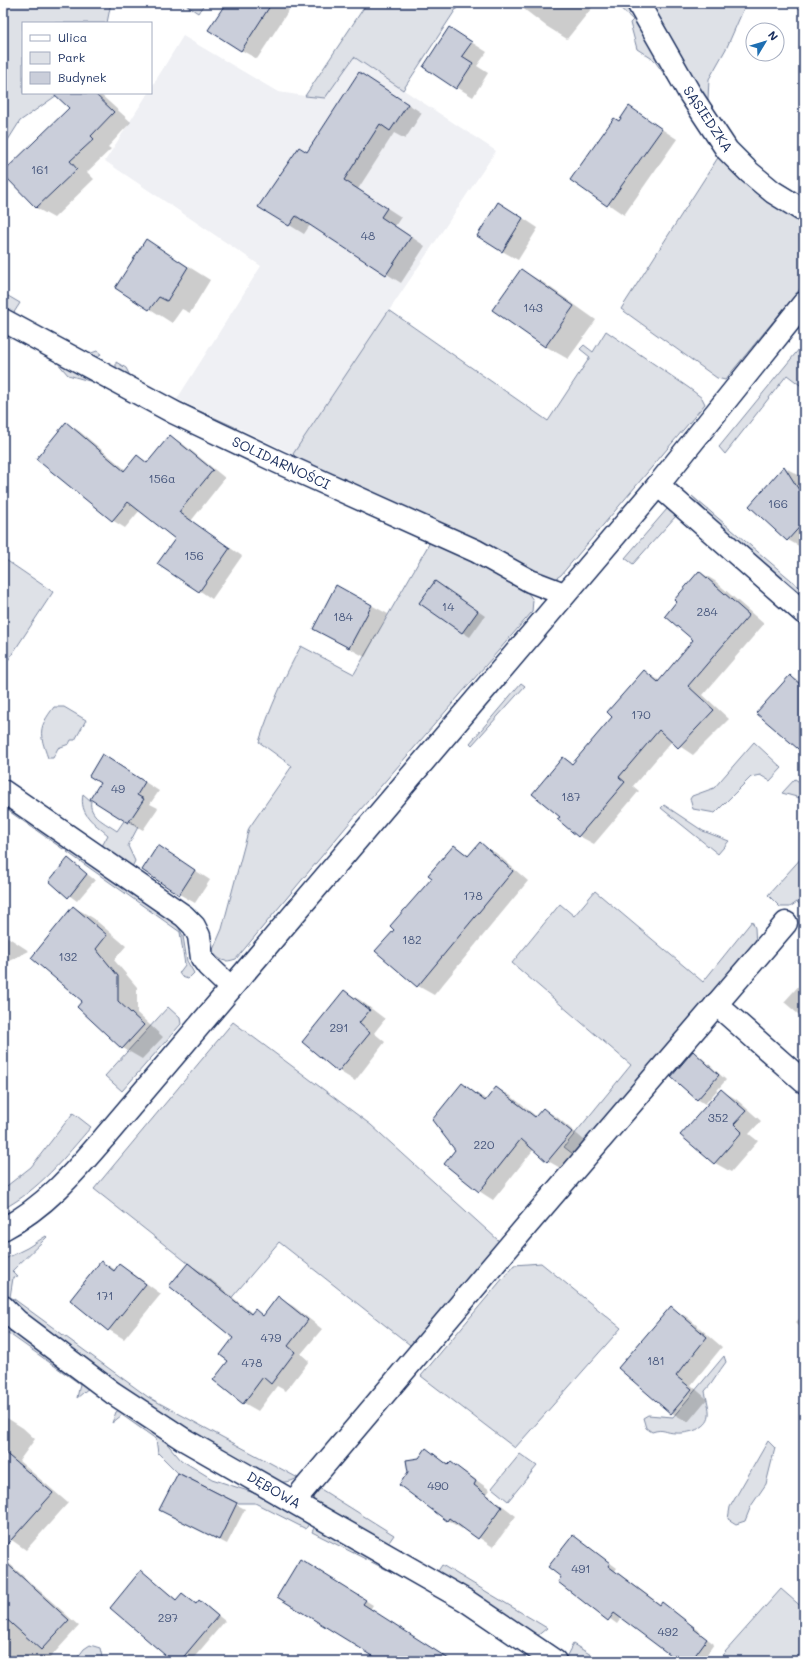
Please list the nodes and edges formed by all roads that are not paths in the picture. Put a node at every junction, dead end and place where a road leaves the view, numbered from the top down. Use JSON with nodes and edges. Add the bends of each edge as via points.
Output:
{"nodes":[{"id":1,"x":638,"y":3,"type":"edge"},
{"id":2,"x":804,"y":211,"type":"edge"},
{"id":3,"x":804,"y":303,"type":"edge"},
{"id":4,"x":3,"y":320,"type":"edge"},
{"id":5,"x":658,"y":485,"type":"junction"},
{"id":6,"x":564,"y":594,"type":"junction"},
{"id":7,"x":804,"y":613,"type":"edge"},
{"id":8,"x":3,"y":791,"type":"edge"},
{"id":9,"x":786,"y":923,"type":"dead end"},
{"id":10,"x":231,"y":988,"type":"junction"},
{"id":11,"x":716,"y":1004,"type":"junction"},
{"id":12,"x":804,"y":1082,"type":"edge"},
{"id":13,"x":3,"y":1229,"type":"edge"},
{"id":14,"x":3,"y":1307,"type":"edge"},
{"id":15,"x":294,"y":1501,"type":"junction"},
{"id":16,"x":555,"y":1661,"type":"edge"}],
"edges":[{"from":1,"to":2,"type":"street","name":"SĄSIEDZKA","via":[[690,94],[727,150],[773,192]]},
{"from":3,"to":5,"type":"street"},
{"from":4,"to":6,"type":"street","name":"SOLIDARNOŚCI","via":[[176,413],[476,551],[530,581]]},
{"from":5,"to":6,"type":"street"},
{"from":5,"to":7,"type":"street"},
{"from":6,"to":10,"type":"street"},
{"from":8,"to":10,"type":"street","via":[[184,916],[199,936],[202,958]]},
{"from":9,"to":11,"type":"street"},
{"from":10,"to":13,"type":"street","via":[[68,1180],[44,1203],[21,1220]]},
{"from":11,"to":12,"type":"street"},
{"from":11,"to":15,"type":"street"},
{"from":14,"to":15,"type":"street","name":"DĘBOWA","via":[[17,1321],[112,1393],[183,1439]]},
{"from":15,"to":16,"type":"street","name":"DĘBOWA","via":[[465,1600]]}]}
